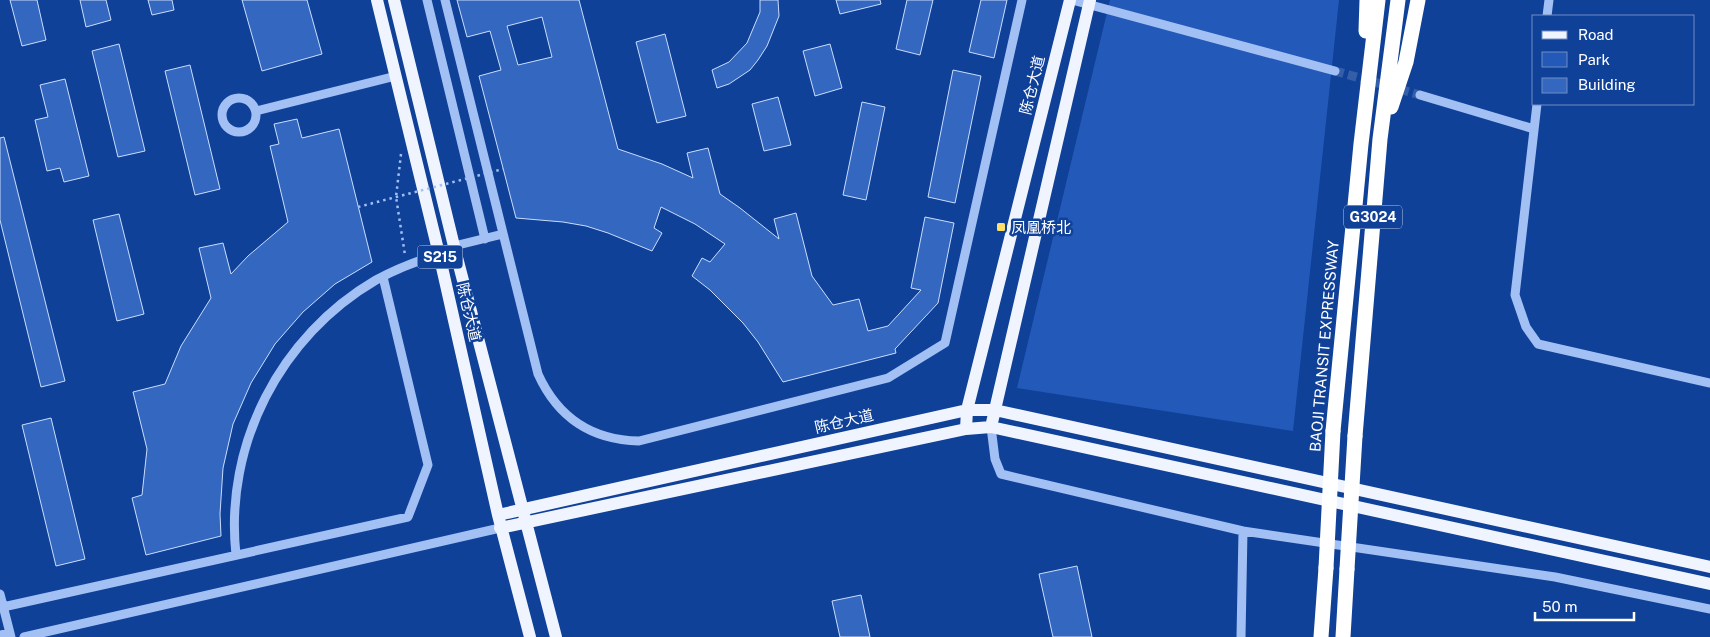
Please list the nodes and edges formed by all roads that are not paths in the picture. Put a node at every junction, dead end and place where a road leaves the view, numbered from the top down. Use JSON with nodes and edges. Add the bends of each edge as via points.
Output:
{"nodes":[{"id":1,"x":377,"y":0,"type":"edge"},
{"id":2,"x":394,"y":0,"type":"edge"},
{"id":3,"x":427,"y":0,"type":"edge"},
{"id":4,"x":445,"y":0,"type":"edge"},
{"id":5,"x":1022,"y":0,"type":"edge"},
{"id":6,"x":1071,"y":0,"type":"edge"},
{"id":7,"x":1367,"y":0,"type":"edge"},
{"id":8,"x":1378,"y":0,"type":"edge"},
{"id":9,"x":1398,"y":0,"type":"edge"},
{"id":10,"x":1418,"y":0,"type":"edge"},
{"id":11,"x":1549,"y":0,"type":"edge"},
{"id":12,"x":1090,"y":2,"type":"edge"},
{"id":13,"x":1548,"y":15,"type":"edge"},
{"id":14,"x":1335,"y":71,"type":"tunnel mouth"},
{"id":15,"x":396,"y":76,"type":"junction"},
{"id":16,"x":1420,"y":95,"type":"tunnel mouth"},
{"id":17,"x":1537,"y":105,"type":"edge"},
{"id":18,"x":256,"y":110,"type":"dead end"},
{"id":19,"x":1534,"y":129,"type":"junction"},
{"id":20,"x":1380,"y":139,"type":"junction"},
{"id":21,"x":1361,"y":144,"type":"junction"},
{"id":22,"x":503,"y":234,"type":"junction"},
{"id":23,"x":485,"y":239,"type":"junction"},
{"id":24,"x":454,"y":246,"type":"junction"},
{"id":25,"x":439,"y":254,"type":"junction"},
{"id":26,"x":382,"y":277,"type":"junction"},
{"id":27,"x":1710,"y":383,"type":"edge"},
{"id":28,"x":967,"y":410,"type":"junction"},
{"id":29,"x":996,"y":410,"type":"junction"},
{"id":30,"x":991,"y":427,"type":"junction"},
{"id":31,"x":966,"y":429,"type":"junction"},
{"id":32,"x":522,"y":510,"type":"junction"},
{"id":33,"x":499,"y":521,"type":"junction"},
{"id":34,"x":527,"y":523,"type":"junction"},
{"id":35,"x":1243,"y":531,"type":"junction"},
{"id":36,"x":236,"y":555,"type":"junction"},
{"id":37,"x":1710,"y":567,"type":"edge"},
{"id":38,"x":1710,"y":584,"type":"edge"},
{"id":39,"x":0,"y":594,"type":"edge"},
{"id":40,"x":4,"y":607,"type":"junction"},
{"id":41,"x":1710,"y":609,"type":"edge"},
{"id":42,"x":0,"y":635,"type":"edge"},
{"id":43,"x":11,"y":635,"type":"edge"},
{"id":44,"x":24,"y":637,"type":"edge"},
{"id":45,"x":530,"y":637,"type":"edge"},
{"id":46,"x":556,"y":637,"type":"edge"},
{"id":47,"x":1241,"y":637,"type":"edge"},
{"id":48,"x":1321,"y":637,"type":"edge"},
{"id":49,"x":1343,"y":637,"type":"edge"}],
"edges":[{"from":1,"to":15,"type":"main road","name":"陈仓大道","number":"S215"},
{"from":2,"to":24,"type":"main road","name":"陈仓大道","number":"S215"},
{"from":3,"to":23,"type":"street"},
{"from":4,"to":22,"type":"street"},
{"from":5,"to":22,"type":"street","via":[[945,343],[888,378],[639,441],[618,440],[598,434],[567,416],[544,388]]},
{"from":6,"to":12,"type":"street"},
{"from":6,"to":28,"type":"main road","name":"陈仓大道"},
{"from":7,"to":21,"type":"highway"},
{"from":8,"to":21,"type":"highway","name":"BAOJI TRANSIT EXPRESSWAY","number":"G3024"},
{"from":9,"to":20,"type":"highway","number":"G3024"},
{"from":10,"to":20,"type":"highway","via":[[1406,62]]},
{"from":11,"to":13,"type":"street"},
{"from":12,"to":14,"type":"street"},
{"from":12,"to":29,"type":"main road"},
{"from":15,"to":18,"type":"street"},
{"from":15,"to":25,"type":"main road","name":"陈仓大道","number":"S215"},
{"from":16,"to":19,"type":"street"},
{"from":17,"to":19,"type":"street"},
{"from":19,"to":27,"type":"street","via":[[1515,295],[1526,327],[1538,344]]},
{"from":20,"to":49,"type":"highway","number":"G3024","bridge":true,"via":[[1355,436]]},
{"from":21,"to":48,"type":"highway","name":"BAOJI TRANSIT EXPRESSWAY","number":"G3024","bridge":true,"via":[[1334,431]]},
{"from":22,"to":23,"type":"street"},
{"from":23,"to":24,"type":"street"},
{"from":24,"to":32,"type":"main road","name":"陈仓大道","number":"S215"},
{"from":25,"to":26,"type":"street"},
{"from":25,"to":33,"type":"main road","name":"陈仓大道","number":"S215"},
{"from":26,"to":36,"type":"street","via":[[356,293],[321,322],[290,357],[265,398],[252,427],[241,466],[235,514]]},
{"from":26,"to":36,"type":"street","via":[[428,465],[408,517]]},
{"from":28,"to":29,"type":"main road"},
{"from":28,"to":31,"type":"main road","name":"陈仓大道"},
{"from":28,"to":32,"type":"main road","name":"陈仓大道"},
{"from":29,"to":30,"type":"main road"},
{"from":29,"to":37,"type":"main road"},
{"from":30,"to":31,"type":"main road"},
{"from":30,"to":35,"type":"street","via":[[995,460],[1001,474]]},
{"from":30,"to":38,"type":"main road"},
{"from":31,"to":34,"type":"main road"},
{"from":32,"to":33,"type":"main road","name":"陈仓大道"},
{"from":32,"to":34,"type":"main road","name":"陈仓大道","number":"S215"},
{"from":33,"to":34,"type":"main road"},
{"from":33,"to":44,"type":"street"},
{"from":33,"to":45,"type":"main road","name":"陈仓大道","number":"S215"},
{"from":34,"to":46,"type":"main road","name":"陈仓大道","number":"S215"},
{"from":35,"to":41,"type":"street","via":[[1555,577]]},
{"from":35,"to":47,"type":"street"},
{"from":36,"to":40,"type":"street"},
{"from":39,"to":40,"type":"street"},
{"from":40,"to":43,"type":"street"},
{"from":42,"to":43,"type":"street"}]}
